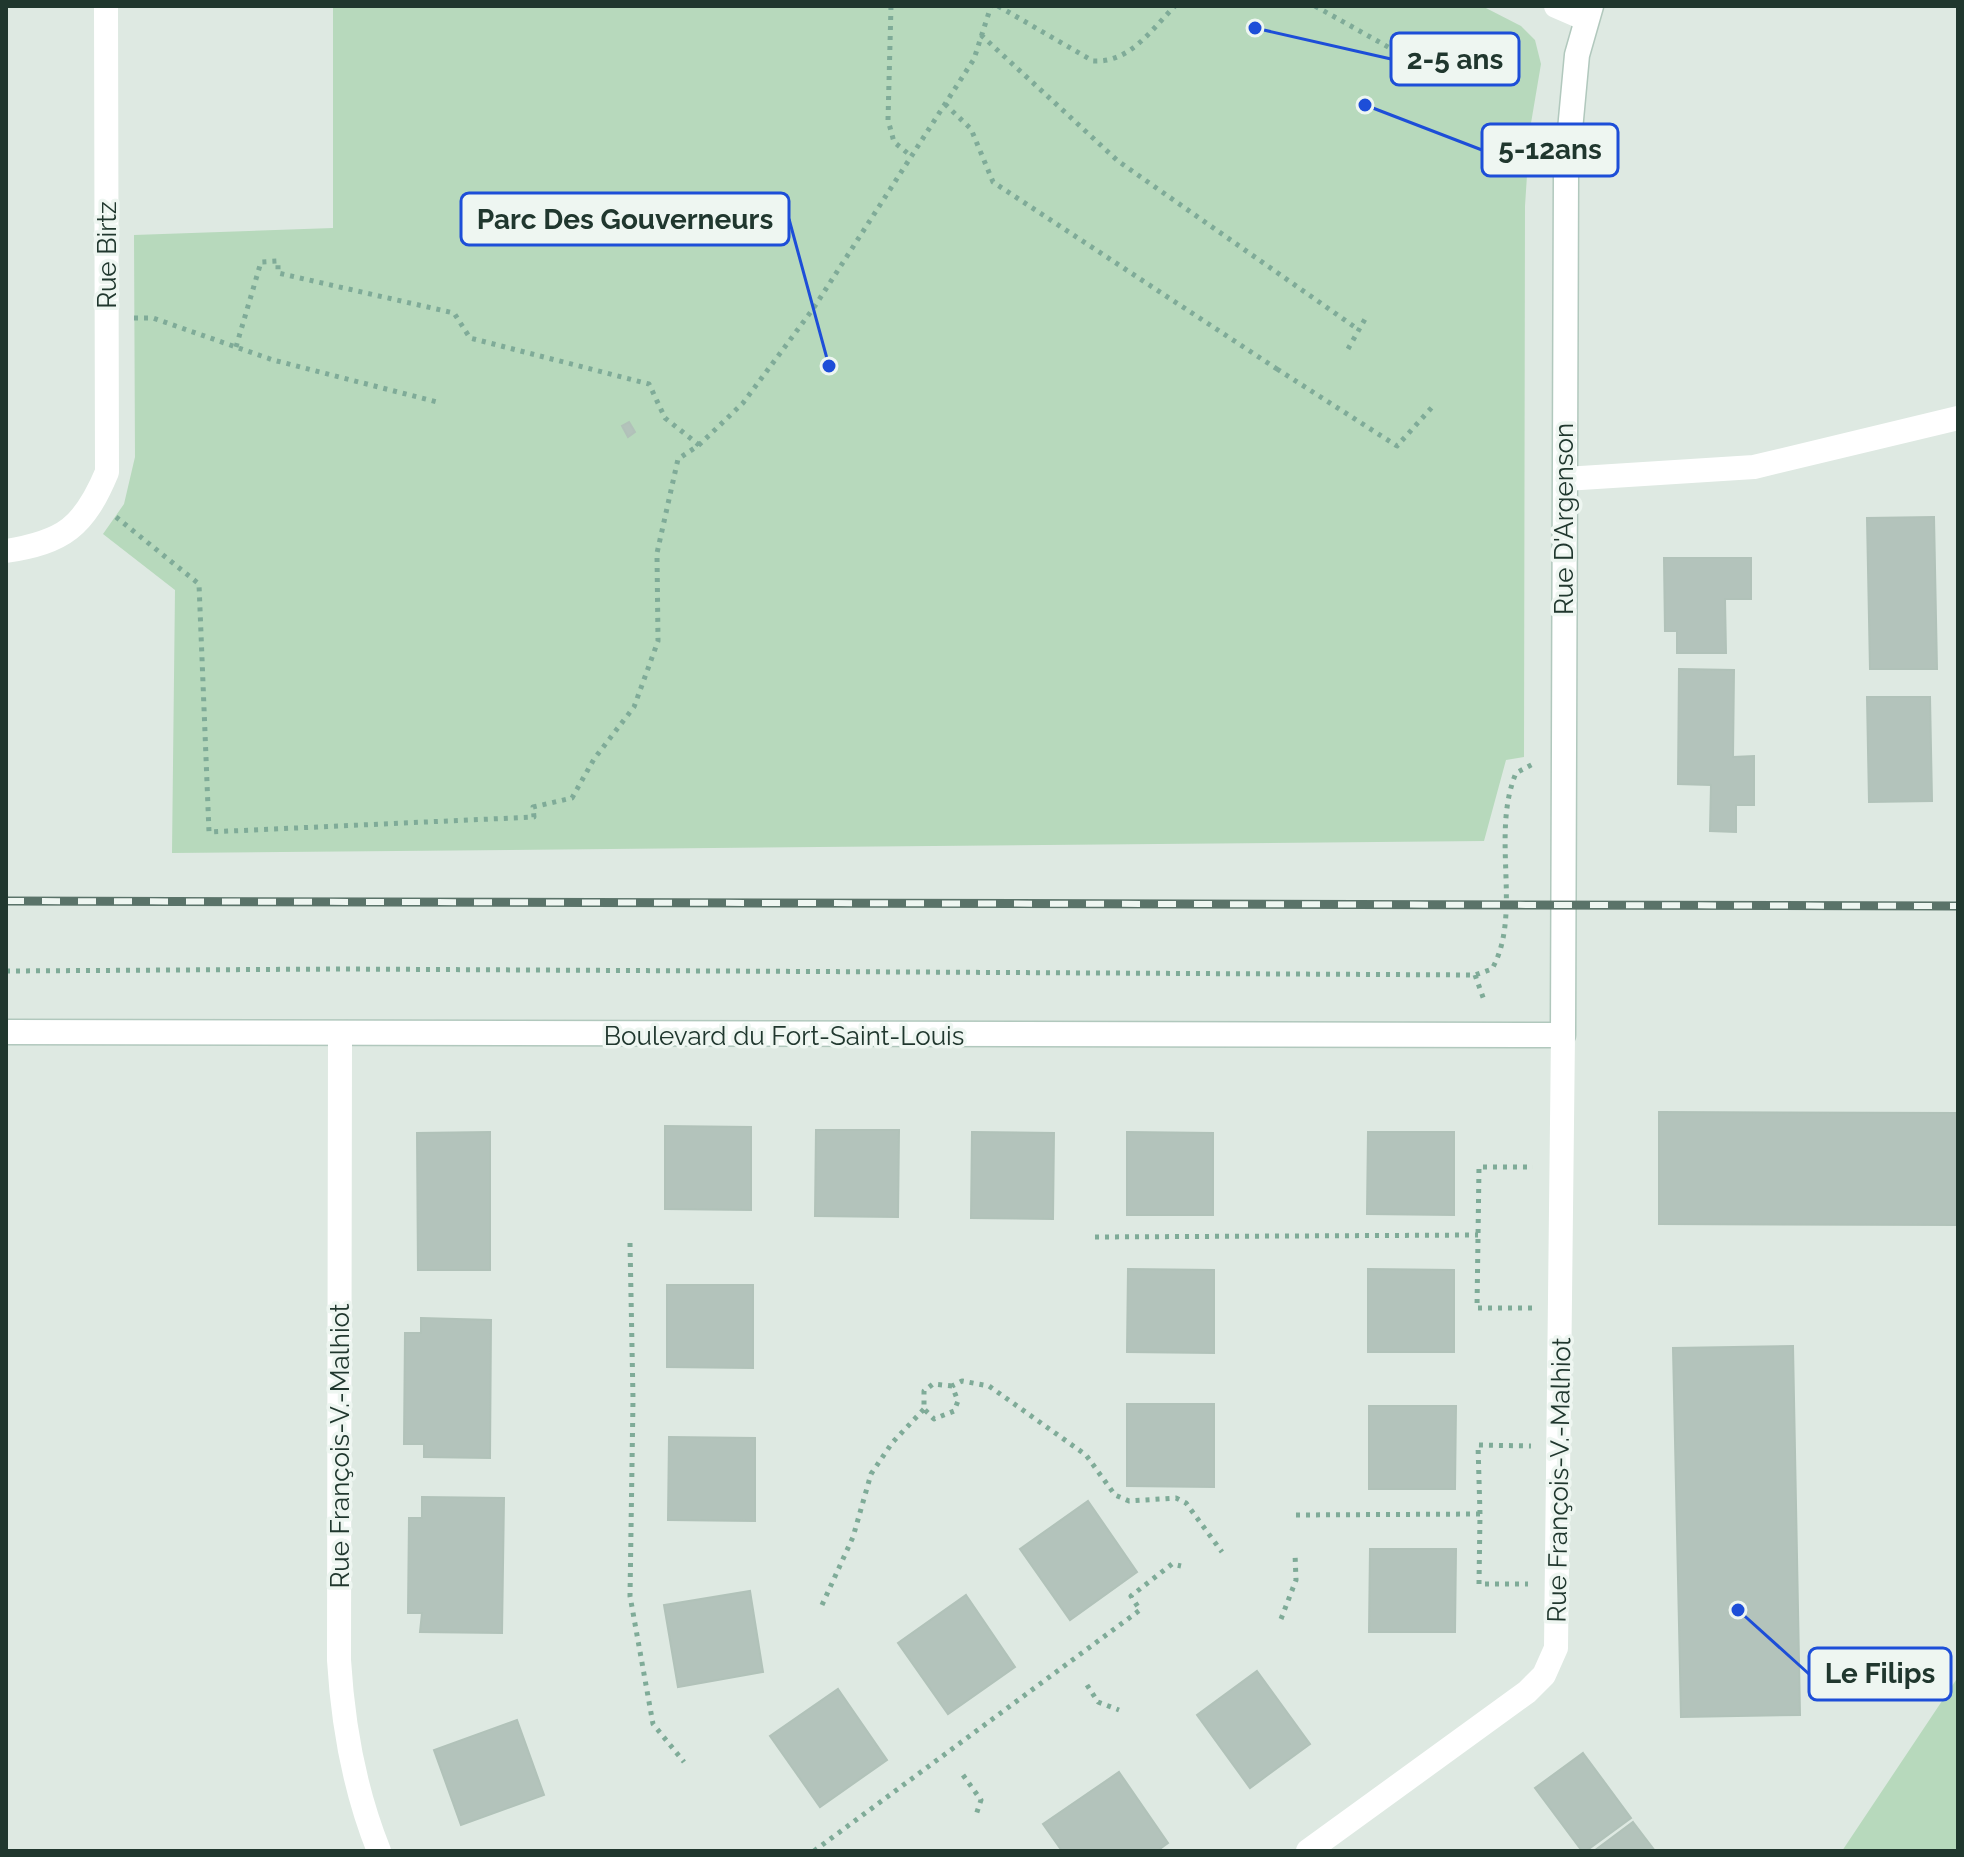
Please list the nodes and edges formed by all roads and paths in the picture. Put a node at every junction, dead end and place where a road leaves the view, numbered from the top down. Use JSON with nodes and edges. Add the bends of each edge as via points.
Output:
{"nodes":[{"id":1,"x":106,"y":6,"type":"edge"},
{"id":2,"x":891,"y":6,"type":"edge"},
{"id":3,"x":991,"y":6,"type":"edge"},
{"id":4,"x":998,"y":6,"type":"edge"},
{"id":5,"x":1175,"y":6,"type":"edge"},
{"id":6,"x":1315,"y":6,"type":"edge"},
{"id":7,"x":1556,"y":6,"type":"edge"},
{"id":8,"x":1588,"y":13,"type":"edge"},
{"id":9,"x":981,"y":35,"type":"junction"},
{"id":10,"x":1397,"y":72,"type":"dead end"},
{"id":11,"x":945,"y":104,"type":"junction"},
{"id":12,"x":911,"y":156,"type":"junction"},
{"id":13,"x":1137,"y":276,"type":"junction"},
{"id":14,"x":1132,"y":282,"type":"dead end"},
{"id":15,"x":129,"y":317,"type":"dead end"},
{"id":16,"x":1365,"y":319,"type":"dead end"},
{"id":17,"x":1359,"y":330,"type":"junction"},
{"id":18,"x":236,"y":347,"type":"junction"},
{"id":19,"x":1348,"y":349,"type":"dead end"},
{"id":20,"x":437,"y":402,"type":"dead end"},
{"id":21,"x":1434,"y":405,"type":"dead end"},
{"id":22,"x":1958,"y":418,"type":"edge"},
{"id":23,"x":699,"y":445,"type":"junction"},
{"id":24,"x":1565,"y":479,"type":"junction"},
{"id":25,"x":104,"y":508,"type":"junction"},
{"id":26,"x":6,"y":551,"type":"edge"},
{"id":27,"x":1528,"y":767,"type":"dead end"},
{"id":28,"x":6,"y":971,"type":"edge"},
{"id":29,"x":1475,"y":975,"type":"junction"},
{"id":30,"x":1484,"y":1000,"type":"dead end"},
{"id":31,"x":6,"y":1032,"type":"edge"},
{"id":32,"x":340,"y":1035,"type":"junction"},
{"id":33,"x":1563,"y":1035,"type":"junction"},
{"id":34,"x":1562,"y":1167,"type":"junction"},
{"id":35,"x":1478,"y":1235,"type":"junction"},
{"id":36,"x":1095,"y":1237,"type":"dead end"},
{"id":37,"x":630,"y":1243,"type":"dead end"},
{"id":38,"x":1561,"y":1308,"type":"junction"},
{"id":39,"x":952,"y":1386,"type":"junction"},
{"id":40,"x":924,"y":1409,"type":"junction"},
{"id":41,"x":1560,"y":1446,"type":"junction"},
{"id":42,"x":1480,"y":1514,"type":"junction"},
{"id":43,"x":1296,"y":1515,"type":"dead end"},
{"id":44,"x":1222,"y":1552,"type":"dead end"},
{"id":45,"x":1295,"y":1553,"type":"dead end"},
{"id":46,"x":1181,"y":1566,"type":"dead end"},
{"id":47,"x":1559,"y":1584,"type":"junction"},
{"id":48,"x":822,"y":1605,"type":"dead end"},
{"id":49,"x":1281,"y":1619,"type":"dead end"},
{"id":50,"x":1087,"y":1685,"type":"dead end"},
{"id":51,"x":1119,"y":1710,"type":"dead end"},
{"id":52,"x":684,"y":1762,"type":"dead end"},
{"id":53,"x":963,"y":1775,"type":"dead end"},
{"id":54,"x":976,"y":1815,"type":"dead end"},
{"id":55,"x":379,"y":1851,"type":"edge"},
{"id":56,"x":814,"y":1851,"type":"edge"},
{"id":57,"x":1308,"y":1851,"type":"edge"}],
"edges":[{"from":1,"to":25,"type":"street","name":"Rue Birtz"},
{"from":2,"to":12,"type":"path","via":[[888,120],[894,142]]},
{"from":3,"to":9,"type":"path"},
{"from":4,"to":5,"type":"path","via":[[1093,61],[1111,62],[1130,52]]},
{"from":6,"to":10,"type":"path","via":[[1406,57]]},
{"from":7,"to":8,"type":"street"},
{"from":8,"to":24,"type":"street","name":"Rue D'Argenson","via":[[1577,55],[1566,173]]},
{"from":9,"to":11,"type":"path","via":[[974,59]]},
{"from":9,"to":17,"type":"path","via":[[1118,161]]},
{"from":11,"to":12,"type":"path"},
{"from":11,"to":13,"type":"path","via":[[971,129],[993,182]]},
{"from":12,"to":23,"type":"path","via":[[813,309],[743,403]]},
{"from":13,"to":14,"type":"path"},
{"from":13,"to":21,"type":"path","via":[[1397,446]]},
{"from":15,"to":18,"type":"path","via":[[153,318]]},
{"from":16,"to":17,"type":"path"},
{"from":17,"to":19,"type":"path"},
{"from":18,"to":20,"type":"path"},
{"from":18,"to":23,"type":"path","via":[[261,262],[278,261],[278,273],[454,313],[470,338],[649,384],[665,418]]},
{"from":22,"to":24,"type":"street","via":[[1754,467]]},
{"from":23,"to":25,"type":"path","via":[[678,459],[657,553],[658,641],[634,707],[572,798],[533,807],[534,817],[209,832],[199,584]]},
{"from":24,"to":33,"type":"street","name":"Rue D'Argenson"},
{"from":25,"to":26,"type":"street","via":[[44,545]]},
{"from":27,"to":29,"type":"path","via":[[1516,773],[1505,819],[1504,943],[1492,969]]},
{"from":28,"to":29,"type":"path"},
{"from":29,"to":30,"type":"path"},
{"from":31,"to":32,"type":"street","name":"Boulevard du Fort-Saint-Louis"},
{"from":32,"to":33,"type":"street","name":"Boulevard du Fort-Saint-Louis"},
{"from":32,"to":55,"type":"street","name":"Rue François-V.-Malhiot","via":[[339,1660],[348,1751]]},
{"from":33,"to":34,"type":"street","name":"Rue François-V.-Malhiot"},
{"from":34,"to":35,"type":"path","via":[[1479,1167]]},
{"from":34,"to":38,"type":"street","name":"Rue François-V.-Malhiot"},
{"from":35,"to":36,"type":"path"},
{"from":35,"to":38,"type":"path","via":[[1477,1308]]},
{"from":37,"to":52,"type":"path","via":[[630,1596],[653,1724]]},
{"from":38,"to":41,"type":"street","name":"Rue François-V.-Malhiot"},
{"from":39,"to":40,"type":"path","via":[[933,1384],[924,1391]]},
{"from":39,"to":40,"type":"path","via":[[958,1401],[954,1411],[934,1419]]},
{"from":39,"to":44,"type":"path","via":[[962,1381],[989,1386],[1086,1455],[1115,1495],[1129,1501],[1176,1498],[1186,1503]]},
{"from":40,"to":48,"type":"path","via":[[871,1474],[853,1537]]},
{"from":41,"to":42,"type":"path","via":[[1478,1445]]},
{"from":41,"to":47,"type":"street","name":"Rue François-V.-Malhiot"},
{"from":42,"to":43,"type":"path"},
{"from":42,"to":47,"type":"path","via":[[1479,1584]]},
{"from":45,"to":49,"type":"path","via":[[1296,1580]]},
{"from":46,"to":56,"type":"path","via":[[1172,1564],[1131,1596],[1140,1610]]},
{"from":47,"to":57,"type":"street","name":"Rue François-V.-Malhiot","via":[[1556,1648],[1544,1675]]},
{"from":50,"to":51,"type":"path","via":[[1098,1702]]},
{"from":53,"to":54,"type":"path","via":[[981,1800]]}]}
